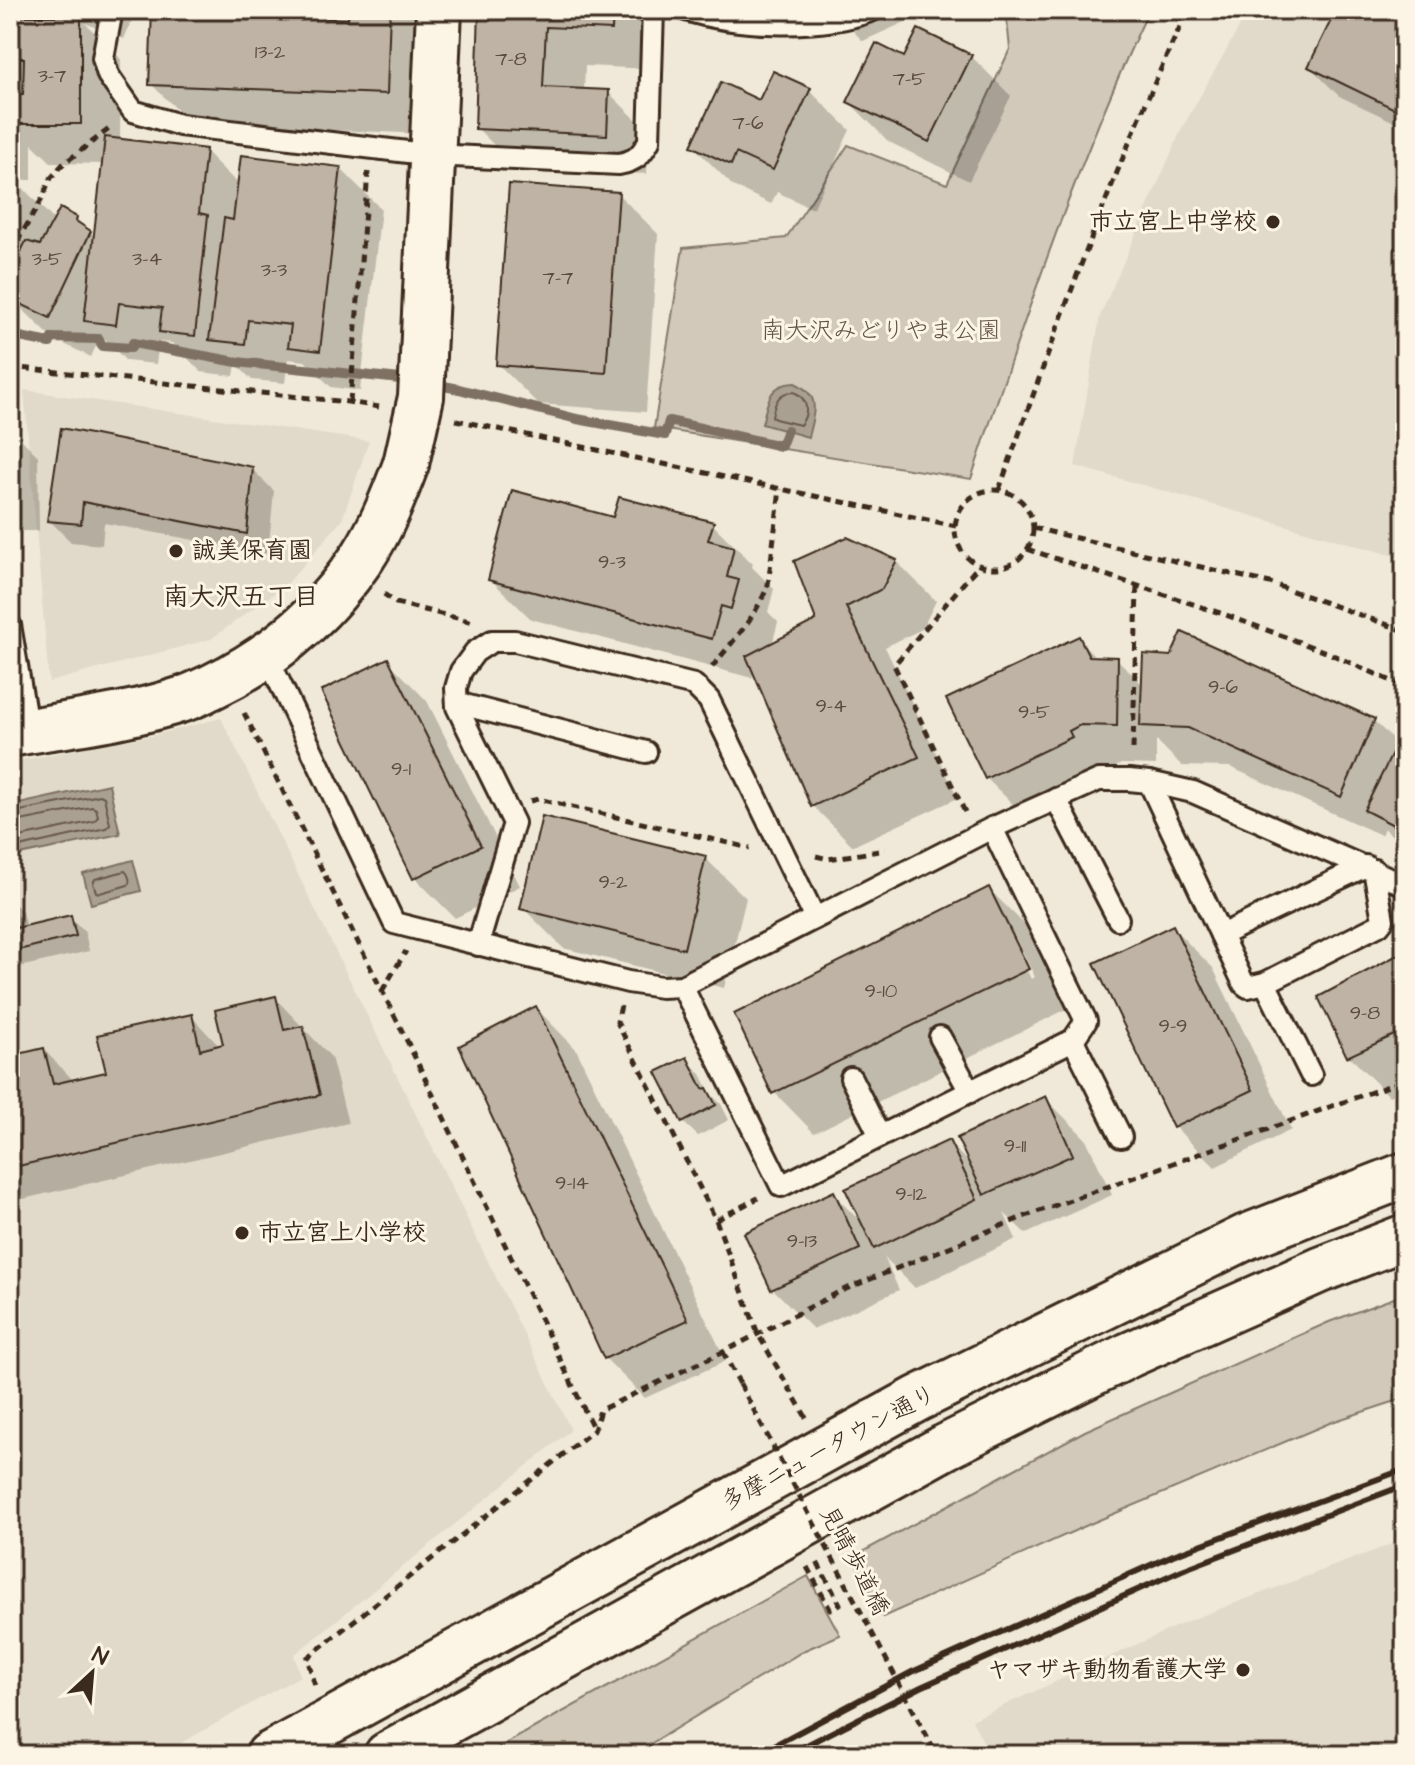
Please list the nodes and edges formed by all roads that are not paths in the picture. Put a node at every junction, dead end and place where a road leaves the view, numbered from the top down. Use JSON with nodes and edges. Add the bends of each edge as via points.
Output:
{"nodes":[{"id":1,"x":439,"y":10,"type":"edge"},
{"id":2,"x":653,"y":10,"type":"edge"},
{"id":3,"x":686,"y":10,"type":"edge"},
{"id":4,"x":873,"y":10,"type":"edge"},
{"id":5,"x":111,"y":12,"type":"edge"},
{"id":6,"x":433,"y":155,"type":"junction"},
{"id":7,"x":10,"y":625,"type":"edge"},
{"id":8,"x":267,"y":656,"type":"junction"},
{"id":9,"x":457,"y":703,"type":"junction"},
{"id":10,"x":19,"y":732,"type":"edge"},
{"id":11,"x":646,"y":752,"type":"dead end"},
{"id":12,"x":1149,"y":782,"type":"junction"},
{"id":13,"x":1056,"y":799,"type":"junction"},
{"id":14,"x":992,"y":828,"type":"junction"},
{"id":15,"x":1375,"y":870,"type":"junction"},
{"id":16,"x":1405,"y":885,"type":"edge"},
{"id":17,"x":815,"y":918,"type":"junction"},
{"id":18,"x":1118,"y":919,"type":"dead end"},
{"id":19,"x":1221,"y":935,"type":"junction"},
{"id":20,"x":478,"y":945,"type":"junction"},
{"id":21,"x":1265,"y":983,"type":"junction"},
{"id":22,"x":682,"y":986,"type":"junction"},
{"id":23,"x":940,"y":1037,"type":"dead end"},
{"id":24,"x":1073,"y":1040,"type":"junction"},
{"id":25,"x":1311,"y":1075,"type":"dead end"},
{"id":26,"x":851,"y":1078,"type":"dead end"},
{"id":27,"x":970,"y":1092,"type":"junction"},
{"id":28,"x":880,"y":1136,"type":"junction"},
{"id":29,"x":1121,"y":1137,"type":"dead end"},
{"id":30,"x":1405,"y":1175,"type":"edge"},
{"id":31,"x":1405,"y":1237,"type":"edge"},
{"id":32,"x":269,"y":1755,"type":"edge"},
{"id":33,"x":387,"y":1755,"type":"edge"}],
"edges":[{"from":1,"to":6,"type":"main road"},
{"from":2,"to":6,"type":"lane","via":[[649,141],[634,161]]},
{"from":3,"to":4,"type":"lane","via":[[782,24]]},
{"from":5,"to":6,"type":"lane","via":[[103,58],[108,75],[133,111],[180,125]]},
{"from":6,"to":8,"type":"main road","bridge":true,"via":[[421,397],[406,464],[363,557],[314,617]]},
{"from":7,"to":10,"type":"lane"},
{"from":8,"to":10,"type":"main road","via":[[186,699]]},
{"from":8,"to":20,"type":"lane","via":[[394,923]]},
{"from":9,"to":11,"type":"lane"},
{"from":9,"to":17,"type":"lane","via":[[461,671],[492,641],[515,641],[697,687],[709,700]]},
{"from":9,"to":20,"type":"lane","via":[[514,823]]},
{"from":12,"to":13,"type":"lane","via":[[1099,780]]},
{"from":12,"to":15,"type":"lane","via":[[1193,792]]},
{"from":12,"to":19,"type":"lane"},
{"from":13,"to":14,"type":"lane"},
{"from":13,"to":18,"type":"lane"},
{"from":14,"to":17,"type":"lane"},
{"from":14,"to":24,"type":"lane","via":[[1086,1021]]},
{"from":15,"to":16,"type":"lane"},
{"from":15,"to":19,"type":"lane"},
{"from":15,"to":21,"type":"lane","via":[[1383,920],[1379,925]]},
{"from":17,"to":22,"type":"lane"},
{"from":19,"to":21,"type":"lane","via":[[1244,984]]},
{"from":20,"to":22,"type":"lane","via":[[628,982]]},
{"from":21,"to":25,"type":"lane"},
{"from":22,"to":28,"type":"lane","via":[[781,1186]]},
{"from":23,"to":27,"type":"lane"},
{"from":24,"to":27,"type":"lane"},
{"from":24,"to":29,"type":"lane"},
{"from":26,"to":28,"type":"lane"},
{"from":27,"to":28,"type":"lane"},
{"from":30,"to":32,"type":"main road","name":"多摩ニュータウン通り","via":[[1246,1237],[917,1399]]},
{"from":31,"to":33,"type":"main road","via":[[1129,1355],[945,1447]]}]}
